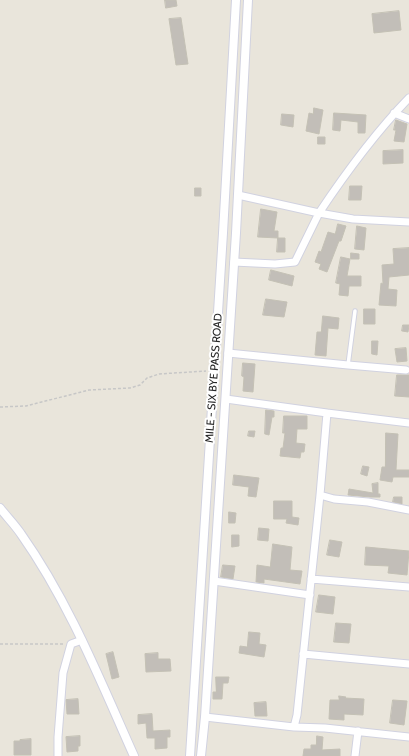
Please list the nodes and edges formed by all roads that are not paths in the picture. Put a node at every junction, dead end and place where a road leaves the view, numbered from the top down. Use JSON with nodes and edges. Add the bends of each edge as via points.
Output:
{"nodes":[{"id":1,"x":236,"y":0,"type":"edge"},
{"id":2,"x":248,"y":0,"type":"edge"},
{"id":3,"x":409,"y":98,"type":"edge"},
{"id":4,"x":394,"y":113,"type":"junction"},
{"id":5,"x":409,"y":119,"type":"edge"},
{"id":6,"x":238,"y":195,"type":"junction"},
{"id":7,"x":319,"y":213,"type":"junction"},
{"id":8,"x":409,"y":222,"type":"edge"},
{"id":9,"x":224,"y":233,"type":"junction"},
{"id":10,"x":236,"y":233,"type":"junction"},
{"id":11,"x":234,"y":262,"type":"junction"},
{"id":12,"x":355,"y":311,"type":"dead end"},
{"id":13,"x":228,"y":353,"type":"junction"},
{"id":14,"x":348,"y":365,"type":"junction"},
{"id":15,"x":406,"y":370,"type":"dead end"},
{"id":16,"x":226,"y":399,"type":"junction"},
{"id":17,"x":328,"y":413,"type":"junction"},
{"id":18,"x":409,"y":423,"type":"edge"},
{"id":19,"x":320,"y":495,"type":"junction"},
{"id":20,"x":0,"y":508,"type":"edge"},
{"id":21,"x":409,"y":510,"type":"edge"},
{"id":22,"x":311,"y":579,"type":"junction"},
{"id":23,"x":214,"y":581,"type":"junction"},
{"id":24,"x":409,"y":587,"type":"edge"},
{"id":25,"x":310,"y":595,"type":"junction"},
{"id":26,"x":82,"y":640,"type":"junction"},
{"id":27,"x":303,"y":654,"type":"junction"},
{"id":28,"x":409,"y":664,"type":"edge"},
{"id":29,"x":205,"y":717,"type":"junction"},
{"id":30,"x":294,"y":728,"type":"junction"},
{"id":31,"x":358,"y":732,"type":"junction"},
{"id":32,"x":409,"y":737,"type":"edge"},
{"id":33,"x":58,"y":756,"type":"edge"},
{"id":34,"x":134,"y":756,"type":"edge"},
{"id":35,"x":190,"y":756,"type":"edge"},
{"id":36,"x":201,"y":756,"type":"edge"},
{"id":37,"x":355,"y":756,"type":"edge"}],
"edges":[{"from":1,"to":9,"type":"street","name":"MILE - SIX BYE PASS ROAD"},
{"from":2,"to":6,"type":"street"},
{"from":3,"to":4,"type":"street"},
{"from":4,"to":5,"type":"street"},
{"from":4,"to":7,"type":"street","via":[[340,181]]},
{"from":6,"to":7,"type":"street"},
{"from":6,"to":10,"type":"street"},
{"from":7,"to":8,"type":"street","via":[[353,219]]},
{"from":7,"to":11,"type":"street","via":[[295,262]]},
{"from":9,"to":10,"type":"street"},
{"from":9,"to":35,"type":"street","name":"MILE - SIX BYE PASS ROAD"},
{"from":10,"to":11,"type":"street"},
{"from":11,"to":13,"type":"street"},
{"from":12,"to":14,"type":"lane"},
{"from":13,"to":14,"type":"street"},
{"from":13,"to":16,"type":"street"},
{"from":14,"to":15,"type":"street"},
{"from":16,"to":17,"type":"street"},
{"from":16,"to":23,"type":"street"},
{"from":17,"to":18,"type":"street"},
{"from":17,"to":19,"type":"street"},
{"from":19,"to":21,"type":"street"},
{"from":19,"to":22,"type":"street"},
{"from":20,"to":26,"type":"street","via":[[21,534],[55,588]]},
{"from":22,"to":24,"type":"street"},
{"from":22,"to":25,"type":"street"},
{"from":23,"to":25,"type":"street"},
{"from":23,"to":29,"type":"street"},
{"from":25,"to":27,"type":"street"},
{"from":26,"to":33,"type":"street","via":[[71,644],[62,680]]},
{"from":26,"to":34,"type":"street"},
{"from":27,"to":28,"type":"street"},
{"from":27,"to":30,"type":"street"},
{"from":29,"to":30,"type":"street"},
{"from":29,"to":36,"type":"street"},
{"from":30,"to":31,"type":"street"},
{"from":31,"to":32,"type":"street"},
{"from":31,"to":37,"type":"street"}]}
